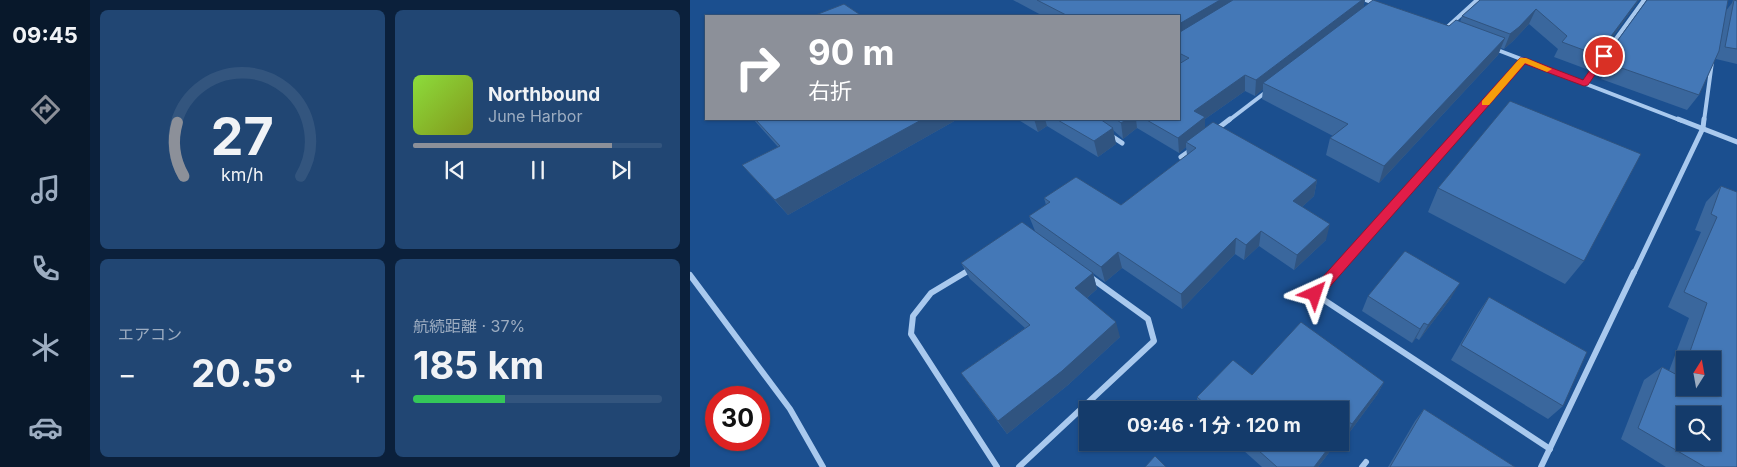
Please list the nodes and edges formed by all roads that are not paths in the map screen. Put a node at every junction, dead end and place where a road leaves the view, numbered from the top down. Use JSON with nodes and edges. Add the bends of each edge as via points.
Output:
{"nodes":[{"id":1,"x":1366,"y":0,"type":"edge"},
{"id":2,"x":1477,"y":0,"type":"edge"},
{"id":3,"x":1644,"y":0,"type":"edge"},
{"id":4,"x":1370,"y":11,"type":"edge"},
{"id":5,"x":1436,"y":26,"type":"edge"},
{"id":6,"x":1444,"y":30,"type":"junction"},
{"id":7,"x":1453,"y":33,"type":"edge"},
{"id":8,"x":1488,"y":46,"type":"edge"},
{"id":9,"x":1713,"y":52,"type":"edge"},
{"id":10,"x":1523,"y":60,"type":"junction"},
{"id":11,"x":1584,"y":83,"type":"junction"},
{"id":12,"x":1268,"y":90,"type":"edge"},
{"id":13,"x":1703,"y":128,"type":"junction"},
{"id":14,"x":1105,"y":130,"type":"edge"},
{"id":15,"x":1213,"y":133,"type":"edge"},
{"id":16,"x":1122,"y":142,"type":"dead end"},
{"id":17,"x":1737,"y":142,"type":"edge"},
{"id":18,"x":1197,"y":145,"type":"edge"},
{"id":19,"x":1181,"y":157,"type":"edge"},
{"id":20,"x":980,"y":263,"type":"edge"},
{"id":21,"x":1084,"y":273,"type":"edge"},
{"id":22,"x":690,"y":276,"type":"edge"},
{"id":23,"x":1550,"y":449,"type":"junction"},
{"id":24,"x":823,"y":467,"type":"edge"},
{"id":25,"x":997,"y":467,"type":"edge"},
{"id":26,"x":1019,"y":467,"type":"edge"},
{"id":27,"x":1541,"y":467,"type":"edge"}],
"edges":[{"from":1,"to":4,"type":"street","via":[[1378,5]]},
{"from":2,"to":6,"type":"street"},
{"from":3,"to":11,"type":"street"},
{"from":5,"to":6,"type":"street"},
{"from":6,"to":7,"type":"street"},
{"from":8,"to":10,"type":"street"},
{"from":9,"to":13,"type":"street"},
{"from":10,"to":11,"type":"street"},
{"from":10,"to":23,"type":"street","via":[[1315,294]]},
{"from":11,"to":13,"type":"street"},
{"from":12,"to":15,"type":"street"},
{"from":13,"to":17,"type":"street"},
{"from":13,"to":23,"type":"street"},
{"from":14,"to":16,"type":"street"},
{"from":18,"to":19,"type":"street"},
{"from":20,"to":25,"type":"street","via":[[931,293],[913,316],[911,334]]},
{"from":21,"to":26,"type":"street","via":[[1148,318],[1154,341]]},
{"from":22,"to":24,"type":"street","via":[[790,409]]},
{"from":23,"to":27,"type":"street"}]}
